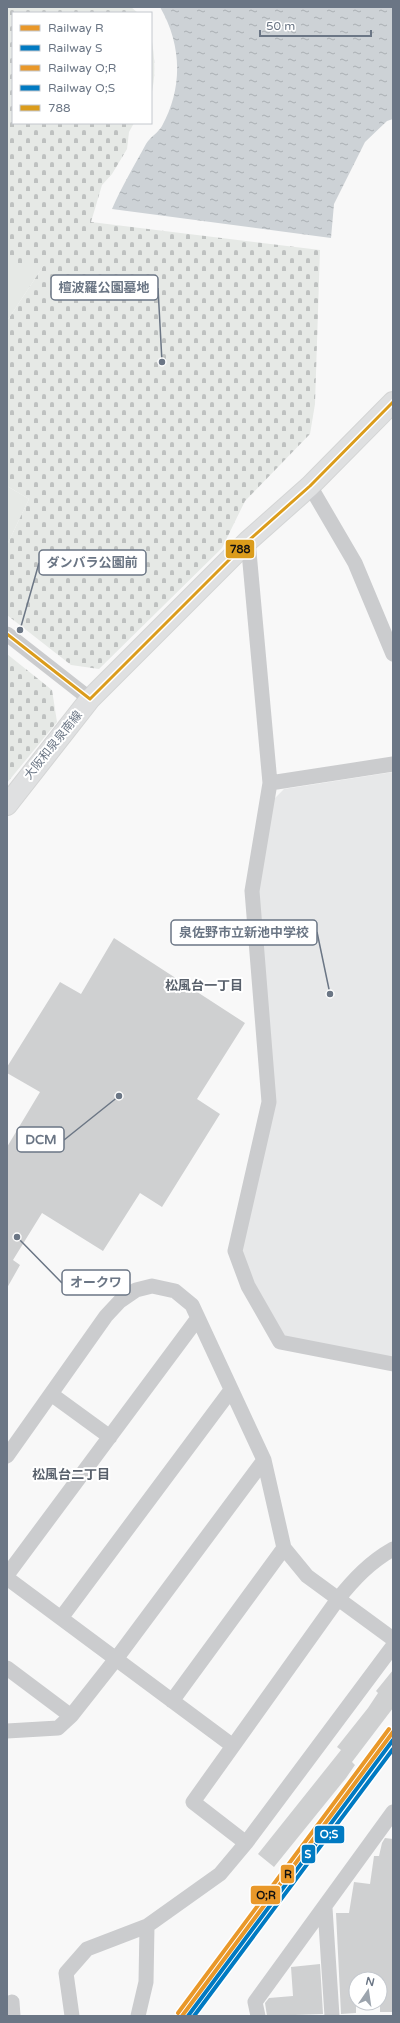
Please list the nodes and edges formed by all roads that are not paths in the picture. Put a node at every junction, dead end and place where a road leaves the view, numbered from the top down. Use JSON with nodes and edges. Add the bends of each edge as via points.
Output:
{"nodes":[{"id":1,"x":393,"y":402,"type":"edge"},
{"id":2,"x":310,"y":486,"type":"junction"},
{"id":3,"x":248,"y":541,"type":"junction"},
{"id":4,"x":7,"y":634,"type":"edge"},
{"id":5,"x":393,"y":654,"type":"edge"},
{"id":6,"x":90,"y":699,"type":"junction"},
{"id":7,"x":393,"y":764,"type":"edge"},
{"id":8,"x":270,"y":784,"type":"junction"},
{"id":9,"x":7,"y":805,"type":"edge"},
{"id":10,"x":198,"y":1318,"type":"junction"},
{"id":11,"x":393,"y":1364,"type":"edge"},
{"id":12,"x":231,"y":1390,"type":"junction"},
{"id":13,"x":51,"y":1394,"type":"junction"},
{"id":14,"x":110,"y":1437,"type":"junction"},
{"id":15,"x":7,"y":1456,"type":"edge"},
{"id":16,"x":264,"y":1460,"type":"junction"},
{"id":17,"x":284,"y":1548,"type":"junction"},
{"id":18,"x":393,"y":1549,"type":"edge"},
{"id":19,"x":7,"y":1577,"type":"edge"},
{"id":20,"x":338,"y":1599,"type":"junction"},
{"id":21,"x":61,"y":1618,"type":"junction"},
{"id":22,"x":393,"y":1639,"type":"edge"},
{"id":23,"x":393,"y":1646,"type":"edge"},
{"id":24,"x":116,"y":1659,"type":"junction"},
{"id":25,"x":7,"y":1668,"type":"edge"},
{"id":26,"x":172,"y":1700,"type":"junction"},
{"id":27,"x":71,"y":1716,"type":"junction"},
{"id":28,"x":7,"y":1731,"type":"edge"},
{"id":29,"x":233,"y":1746,"type":"junction"},
{"id":30,"x":393,"y":1812,"type":"edge"},
{"id":31,"x":246,"y":1843,"type":"junction"},
{"id":32,"x":325,"y":1908,"type":"junction"},
{"id":33,"x":147,"y":1926,"type":"junction"},
{"id":34,"x":72,"y":2016,"type":"edge"},
{"id":35,"x":138,"y":2016,"type":"edge"},
{"id":36,"x":258,"y":2016,"type":"edge"},
{"id":37,"x":332,"y":2016,"type":"edge"}],
"edges":[{"from":1,"to":2,"type":"main road","name":"大阪和泉泉南線"},
{"from":2,"to":3,"type":"main road","name":"大阪和泉泉南線"},
{"from":2,"to":5,"type":"street","via":[[355,563]]},
{"from":3,"to":6,"type":"main road","name":"大阪和泉泉南線","via":[[174,624]]},
{"from":3,"to":8,"type":"street"},
{"from":4,"to":6,"type":"street"},
{"from":6,"to":9,"type":"main road","name":"大阪和泉泉南線"},
{"from":7,"to":8,"type":"street"},
{"from":8,"to":11,"type":"street","via":[[252,890],[269,1102],[234,1251],[248,1286],[280,1342]]},
{"from":10,"to":12,"type":"street"},
{"from":10,"to":13,"type":"street","via":[[192,1305],[175,1291],[152,1286],[136,1290],[120,1301],[106,1316]]},
{"from":10,"to":14,"type":"street"},
{"from":12,"to":16,"type":"street"},
{"from":12,"to":21,"type":"street"},
{"from":13,"to":14,"type":"street"},
{"from":13,"to":15,"type":"street"},
{"from":14,"to":19,"type":"street"},
{"from":16,"to":17,"type":"street"},
{"from":16,"to":24,"type":"street"},
{"from":17,"to":20,"type":"street","via":[[307,1576]]},
{"from":17,"to":26,"type":"street"},
{"from":18,"to":20,"type":"street","via":[[357,1576]]},
{"from":19,"to":21,"type":"street"},
{"from":20,"to":22,"type":"street"},
{"from":20,"to":29,"type":"street"},
{"from":21,"to":24,"type":"street"},
{"from":23,"to":31,"type":"street"},
{"from":24,"to":26,"type":"street"},
{"from":24,"to":27,"type":"street"},
{"from":25,"to":27,"type":"street"},
{"from":26,"to":29,"type":"street"},
{"from":27,"to":28,"type":"street","via":[[58,1728]]},
{"from":29,"to":31,"type":"street","via":[[193,1802]]},
{"from":30,"to":32,"type":"street"},
{"from":31,"to":33,"type":"street","via":[[220,1874]]},
{"from":32,"to":36,"type":"street","via":[[256,2002]]},
{"from":32,"to":37,"type":"street"},
{"from":33,"to":34,"type":"street","via":[[88,1949],[66,1973]]},
{"from":33,"to":35,"type":"street","via":[[146,1982]]}]}
